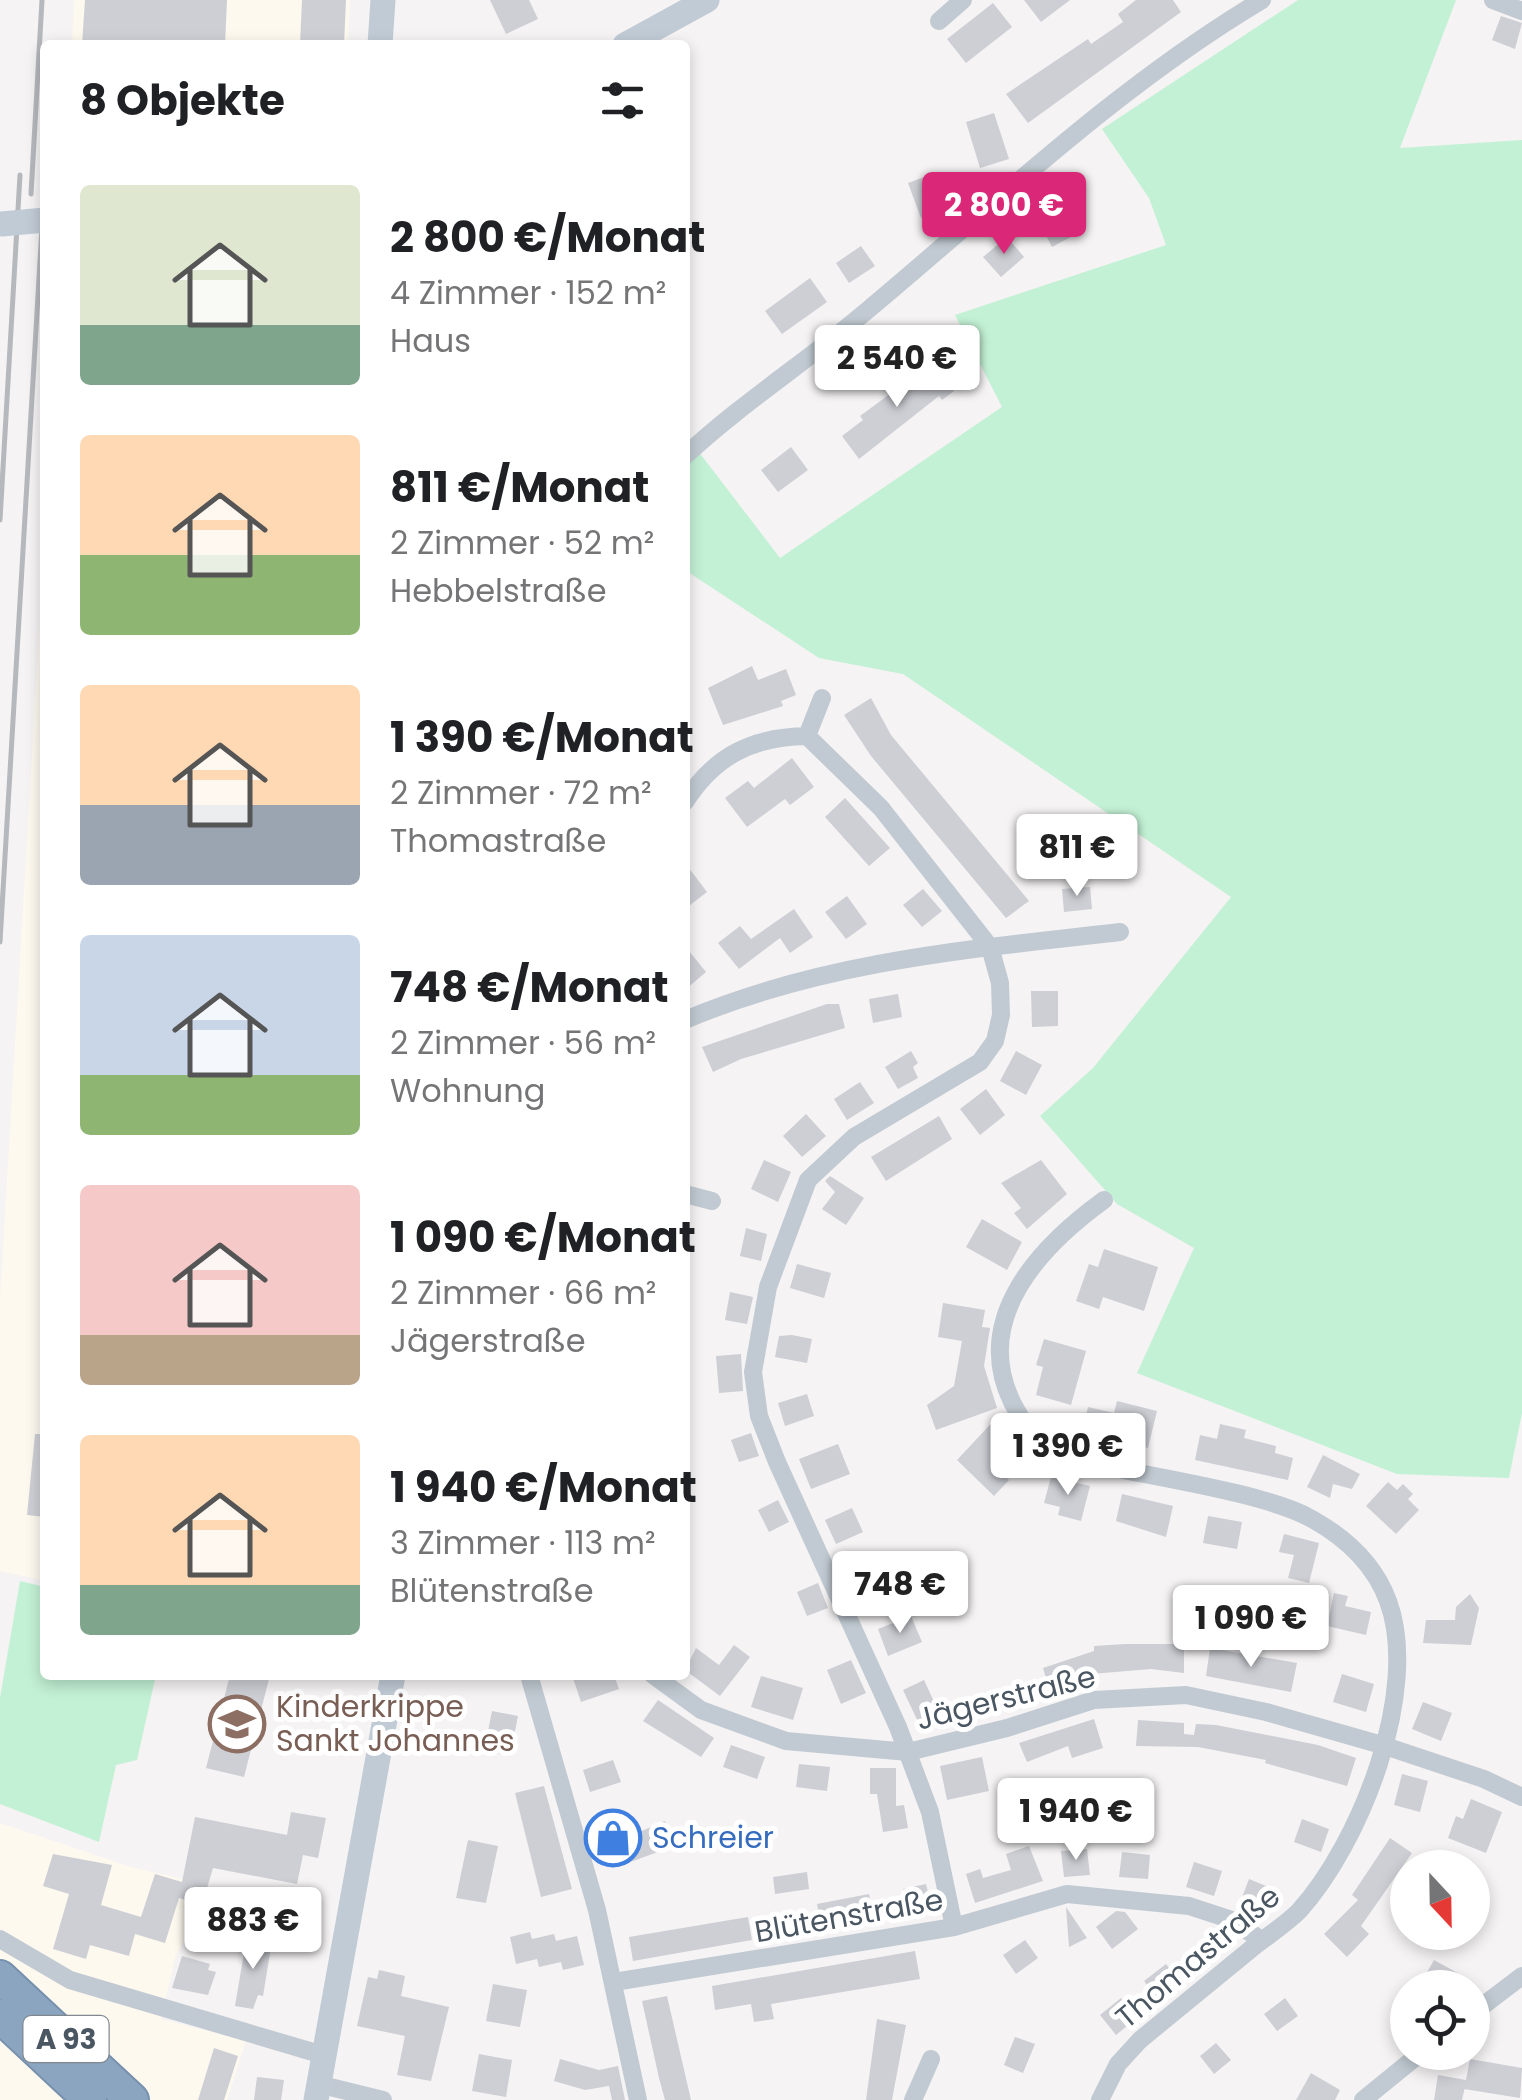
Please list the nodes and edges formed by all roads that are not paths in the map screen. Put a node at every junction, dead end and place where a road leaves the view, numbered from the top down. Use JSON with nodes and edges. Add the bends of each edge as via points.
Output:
{"nodes":[{"id":1,"x":383,"y":0,"type":"edge"},
{"id":2,"x":707,"y":0,"type":"edge"},
{"id":3,"x":964,"y":0,"type":"edge"},
{"id":4,"x":1262,"y":0,"type":"edge"},
{"id":5,"x":1493,"y":0,"type":"edge"},
{"id":6,"x":1522,"y":11,"type":"edge"},
{"id":7,"x":939,"y":21,"type":"dead end"},
{"id":8,"x":380,"y":40,"type":"edge"},
{"id":9,"x":634,"y":40,"type":"edge"},
{"id":10,"x":40,"y":220,"type":"edge"},
{"id":11,"x":1,"y":224,"type":"edge"},
{"id":12,"x":690,"y":451,"type":"edge"},
{"id":13,"x":822,"y":698,"type":"dead end"},
{"id":14,"x":808,"y":736,"type":"junction"},
{"id":15,"x":690,"y":796,"type":"edge"},
{"id":16,"x":1120,"y":932,"type":"dead end"},
{"id":17,"x":990,"y":947,"type":"junction"},
{"id":18,"x":690,"y":1018,"type":"edge"},
{"id":19,"x":690,"y":1195,"type":"edge"},
{"id":20,"x":1104,"y":1200,"type":"dead end"},
{"id":21,"x":712,"y":1201,"type":"dead end"},
{"id":22,"x":392,"y":1680,"type":"edge"},
{"id":23,"x":529,"y":1680,"type":"edge"},
{"id":24,"x":660,"y":1680,"type":"edge"},
{"id":25,"x":1382,"y":1745,"type":"junction"},
{"id":26,"x":908,"y":1752,"type":"junction"},
{"id":27,"x":1522,"y":1797,"type":"edge"},
{"id":28,"x":954,"y":1927,"type":"junction"},
{"id":29,"x":0,"y":1939,"type":"edge"},
{"id":30,"x":1261,"y":1940,"type":"junction"},
{"id":31,"x":0,"y":1977,"type":"edge"},
{"id":32,"x":1521,"y":1978,"type":"edge"},
{"id":33,"x":614,"y":1982,"type":"junction"},
{"id":34,"x":1490,"y":2001,"type":"edge"},
{"id":35,"x":0,"y":2016,"type":"edge"},
{"id":36,"x":323,"y":2055,"type":"junction"},
{"id":37,"x":931,"y":2060,"type":"dead end"},
{"id":38,"x":1400,"y":2070,"type":"edge"},
{"id":39,"x":317,"y":2092,"type":"edge"},
{"id":40,"x":90,"y":2100,"type":"edge"},
{"id":41,"x":132,"y":2100,"type":"edge"},
{"id":42,"x":383,"y":2100,"type":"edge"},
{"id":43,"x":638,"y":2100,"type":"edge"},
{"id":44,"x":914,"y":2100,"type":"edge"},
{"id":45,"x":1100,"y":2100,"type":"edge"},
{"id":46,"x":1363,"y":2100,"type":"edge"}],
"edges":[{"from":1,"to":8,"type":"main road"},
{"from":2,"to":9,"type":"main road"},
{"from":3,"to":7,"type":"street"},
{"from":4,"to":12,"type":"street","via":[[1094,118]]},
{"from":5,"to":6,"type":"street"},
{"from":10,"to":11,"type":"main road","bridge":true},
{"from":13,"to":14,"type":"street"},
{"from":14,"to":15,"type":"street","via":[[769,737],[725,758]]},
{"from":14,"to":17,"type":"street","via":[[881,808]]},
{"from":16,"to":17,"type":"street"},
{"from":17,"to":18,"type":"street","via":[[810,977]]},
{"from":17,"to":26,"type":"street","via":[[1002,1016],[995,1042],[980,1062],[854,1137],[808,1180],[768,1287],[753,1372],[759,1416],[777,1462]]},
{"from":19,"to":21,"type":"street"},
{"from":20,"to":25,"type":"street","name":"Thomastraße","via":[[1052,1240],[1014,1295],[1002,1334],[1002,1372],[1020,1418],[1055,1452],[1278,1505],[1307,1516],[1358,1552],[1389,1603],[1394,1631]]},
{"from":22,"to":36,"type":"main road"},
{"from":23,"to":33,"type":"street"},
{"from":24,"to":26,"type":"street","name":"Jägerstraße","via":[[701,1710],[786,1741]]},
{"from":25,"to":26,"type":"street","name":"Jägerstraße","via":[[1186,1695],[1094,1700]]},
{"from":25,"to":27,"type":"street","name":"Jägerstraße"},
{"from":25,"to":30,"type":"street","name":"Thomastraße","via":[[1346,1848],[1298,1912]]},
{"from":26,"to":28,"type":"street","name":"Jägerstraße","via":[[930,1812]]},
{"from":28,"to":30,"type":"street","name":"Blütenstraße","via":[[1067,1894],[1094,1893],[1190,1906],[1232,1920]]},
{"from":28,"to":33,"type":"street","name":"Blütenstraße"},
{"from":29,"to":36,"type":"street","via":[[70,1980]]},
{"from":30,"to":45,"type":"street","name":"Thomastraße","via":[[1140,2040]]},
{"from":31,"to":41,"type":"highway","number":"A 93"},
{"from":32,"to":34,"type":"street"},
{"from":33,"to":43,"type":"street"},
{"from":35,"to":40,"type":"highway","number":"A 93"},
{"from":36,"to":39,"type":"main road"},
{"from":37,"to":44,"type":"street"},
{"from":38,"to":46,"type":"street"},
{"from":39,"to":42,"type":"street"}]}
